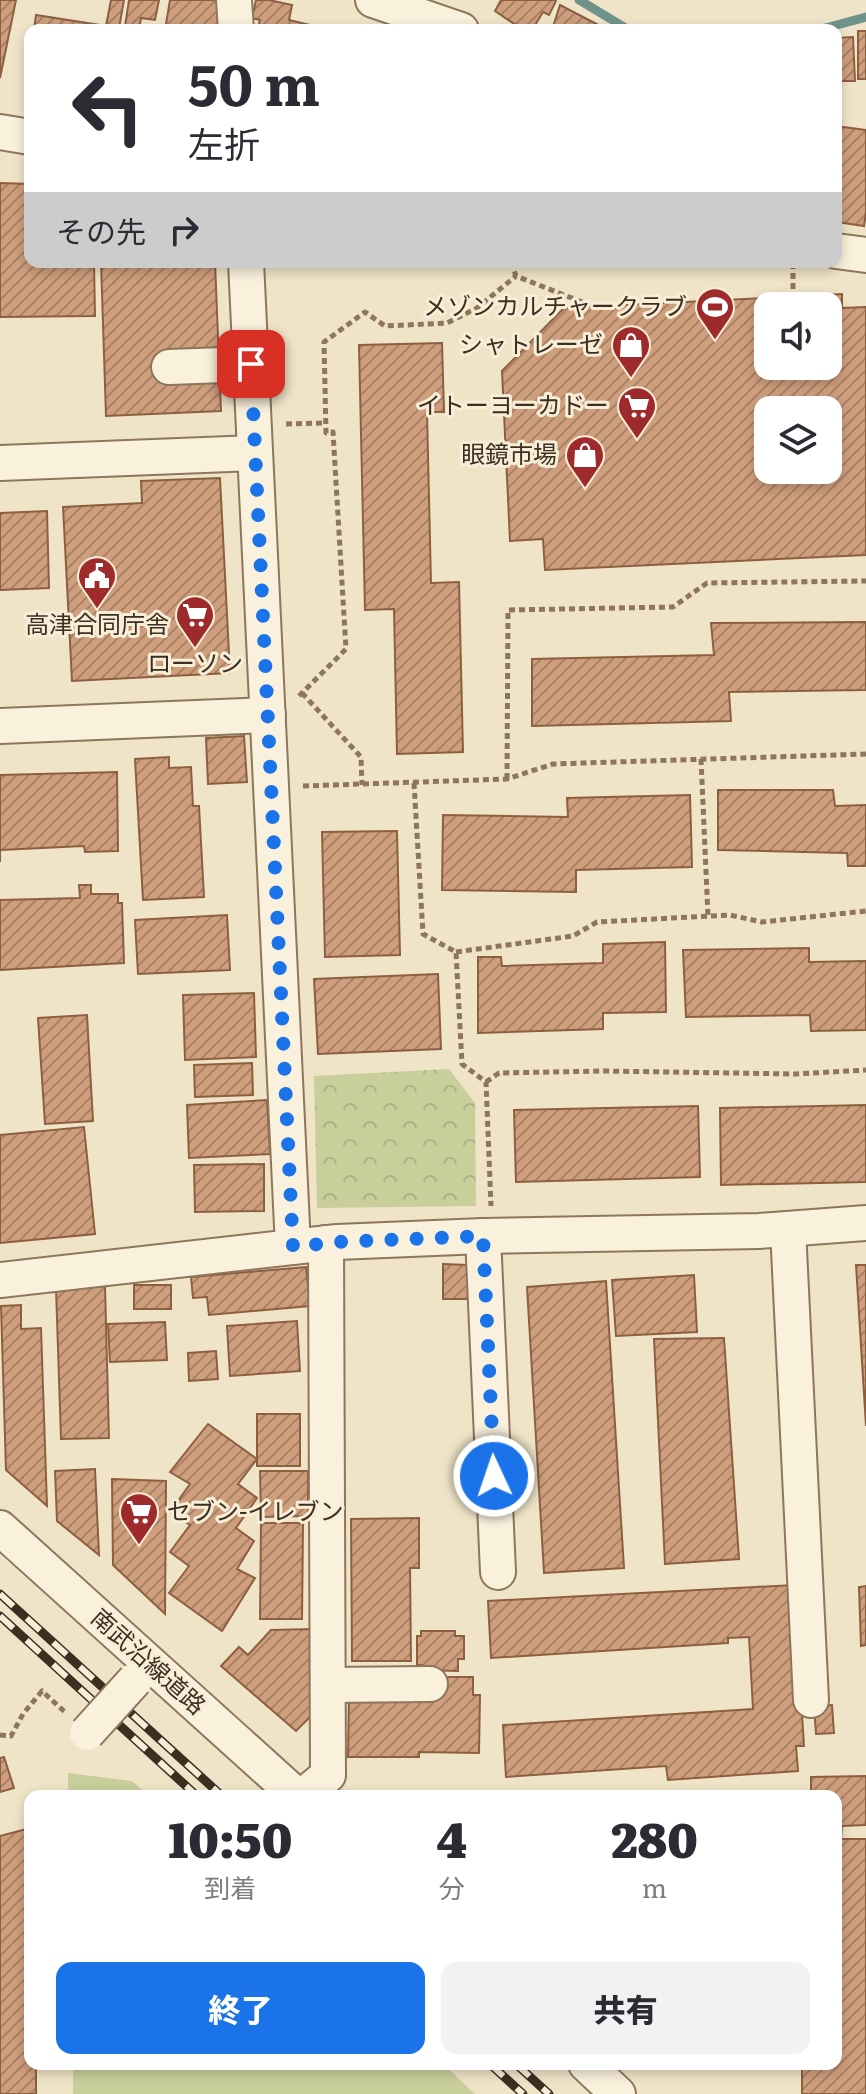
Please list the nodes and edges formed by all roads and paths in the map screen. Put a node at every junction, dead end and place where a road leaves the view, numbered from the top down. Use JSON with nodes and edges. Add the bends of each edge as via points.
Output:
{"nodes":[{"id":1,"x":234,"y":0,"type":"edge"},
{"id":2,"x":373,"y":0,"type":"edge"},
{"id":3,"x":236,"y":24,"type":"edge"},
{"id":4,"x":443,"y":24,"type":"edge"},
{"id":5,"x":0,"y":132,"type":"edge"},
{"id":6,"x":24,"y":136,"type":"edge"},
{"id":7,"x":842,"y":252,"type":"edge"},
{"id":8,"x":866,"y":255,"type":"edge"},
{"id":9,"x":246,"y":268,"type":"edge"},
{"id":10,"x":513,"y":268,"type":"edge"},
{"id":11,"x":793,"y":268,"type":"edge"},
{"id":12,"x":516,"y":276,"type":"junction"},
{"id":13,"x":793,"y":292,"type":"edge"},
{"id":14,"x":592,"y":306,"type":"dead end"},
{"id":15,"x":251,"y":364,"type":"junction"},
{"id":16,"x":169,"y":367,"type":"dead end"},
{"id":17,"x":325,"y":423,"type":"junction"},
{"id":18,"x":264,"y":439,"type":"junction"},
{"id":19,"x":0,"y":463,"type":"edge"},
{"id":20,"x":866,"y":581,"type":"edge"},
{"id":21,"x":302,"y":693,"type":"junction"},
{"id":22,"x":281,"y":708,"type":"junction"},
{"id":23,"x":0,"y":726,"type":"edge"},
{"id":24,"x":866,"y":754,"type":"edge"},
{"id":25,"x":701,"y":759,"type":"junction"},
{"id":26,"x":507,"y":779,"type":"junction"},
{"id":27,"x":414,"y":783,"type":"junction"},
{"id":28,"x":362,"y":785,"type":"junction"},
{"id":29,"x":290,"y":787,"type":"dead end"},
{"id":30,"x":866,"y":911,"type":"edge"},
{"id":31,"x":708,"y":916,"type":"junction"},
{"id":32,"x":456,"y":952,"type":"junction"},
{"id":33,"x":866,"y":1070,"type":"edge"},
{"id":34,"x":486,"y":1082,"type":"junction"},
{"id":35,"x":866,"y":1223,"type":"edge"},
{"id":36,"x":487,"y":1225,"type":"junction"},
{"id":37,"x":788,"y":1229,"type":"junction"},
{"id":38,"x":309,"y":1245,"type":"junction"},
{"id":39,"x":0,"y":1280,"type":"edge"},
{"id":40,"x":0,"y":1528,"type":"edge"},
{"id":41,"x":498,"y":1572,"type":"dead end"},
{"id":42,"x":135,"y":1680,"type":"dead end"},
{"id":43,"x":430,"y":1684,"type":"dead end"},
{"id":44,"x":328,"y":1685,"type":"junction"},
{"id":45,"x":811,"y":1700,"type":"dead end"},
{"id":46,"x":87,"y":1733,"type":"joint"},
{"id":47,"x":0,"y":1735,"type":"edge"},
{"id":48,"x":293,"y":1790,"type":"edge"},
{"id":49,"x":308,"y":1790,"type":"edge"},
{"id":50,"x":592,"y":2070,"type":"edge"},
{"id":51,"x":618,"y":2094,"type":"edge"}],
"edges":[{"from":1,"to":3,"type":"street"},
{"from":2,"to":4,"type":"street"},
{"from":5,"to":6,"type":"street"},
{"from":7,"to":8,"type":"street"},
{"from":9,"to":15,"type":"street"},
{"from":10,"to":12,"type":"path"},
{"from":11,"to":13,"type":"path"},
{"from":12,"to":14,"type":"path"},
{"from":12,"to":17,"type":"path","via":[[477,308],[447,323],[385,326],[365,312],[324,342]]},
{"from":15,"to":16,"type":"street"},
{"from":15,"to":18,"type":"street"},
{"from":17,"to":18,"type":"path"},
{"from":17,"to":21,"type":"path","via":[[326,433],[333,432],[346,649]]},
{"from":18,"to":19,"type":"street"},
{"from":18,"to":22,"type":"street"},
{"from":20,"to":26,"type":"path","via":[[707,583],[673,607],[508,610]]},
{"from":21,"to":22,"type":"path"},
{"from":21,"to":28,"type":"path","via":[[361,757]]},
{"from":22,"to":23,"type":"street"},
{"from":22,"to":38,"type":"street"},
{"from":24,"to":25,"type":"path"},
{"from":25,"to":26,"type":"path","via":[[553,764]]},
{"from":25,"to":31,"type":"path"},
{"from":26,"to":27,"type":"path"},
{"from":27,"to":28,"type":"path"},
{"from":27,"to":32,"type":"path","via":[[423,934]]},
{"from":28,"to":29,"type":"path"},
{"from":30,"to":31,"type":"path","via":[[762,922]]},
{"from":31,"to":32,"type":"path","via":[[597,922],[573,936]]},
{"from":32,"to":34,"type":"path","via":[[462,1064]]},
{"from":33,"to":34,"type":"path","via":[[499,1073]]},
{"from":34,"to":36,"type":"path"},
{"from":35,"to":37,"type":"street"},
{"from":36,"to":37,"type":"street"},
{"from":36,"to":38,"type":"street"},
{"from":36,"to":41,"type":"street"},
{"from":37,"to":45,"type":"street"},
{"from":38,"to":39,"type":"street"},
{"from":38,"to":44,"type":"street"},
{"from":40,"to":48,"type":"street","name":"南武沿線道路"},
{"from":42,"to":46,"type":"street","bridge":true},
{"from":43,"to":44,"type":"street"},
{"from":44,"to":49,"type":"street","via":[[328,1775]]},
{"from":46,"to":47,"type":"path","via":[[42,1691],[11,1736]]},
{"from":50,"to":51,"type":"street"}]}
